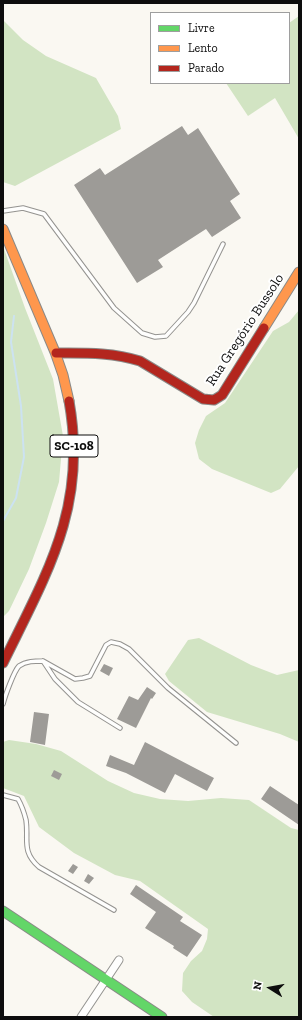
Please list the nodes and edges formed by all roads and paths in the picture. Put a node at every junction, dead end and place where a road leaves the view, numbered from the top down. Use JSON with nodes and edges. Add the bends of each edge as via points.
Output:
{"nodes":[{"id":1,"x":3,"y":211,"type":"edge"},
{"id":2,"x":3,"y":229,"type":"edge"},
{"id":3,"x":222,"y":244,"type":"dead end"},
{"id":4,"x":299,"y":272,"type":"edge"},
{"id":5,"x":56,"y":353,"type":"junction"},
{"id":6,"x":43,"y":661,"type":"junction"},
{"id":7,"x":3,"y":663,"type":"edge"},
{"id":8,"x":3,"y":704,"type":"edge"},
{"id":9,"x":120,"y":728,"type":"dead end"},
{"id":10,"x":236,"y":743,"type":"dead end"},
{"id":11,"x":3,"y":795,"type":"edge"},
{"id":12,"x":114,"y":910,"type":"dead end"},
{"id":13,"x":3,"y":911,"type":"edge"},
{"id":14,"x":119,"y":960,"type":"dead end"},
{"id":15,"x":106,"y":980,"type":"junction"},
{"id":16,"x":81,"y":1017,"type":"edge"},
{"id":17,"x":162,"y":1017,"type":"edge"}],
"edges":[{"from":1,"to":3,"type":"lane","via":[[23,208],[44,214],[114,308],[142,333],[155,337],[166,336],[188,312]]},
{"from":2,"to":5,"type":"street","number":"SC-108"},
{"from":4,"to":5,"type":"street","name":"Rua Gregório Bussolo","via":[[222,396],[214,400],[203,400],[140,361],[128,357]]},
{"from":5,"to":7,"type":"street","number":"SC-108","via":[[68,397],[73,430],[73,491],[64,527],[52,559]]},
{"from":6,"to":8,"type":"lane","via":[[30,661],[18,667]]},
{"from":6,"to":9,"type":"lane","via":[[55,679],[78,702]]},
{"from":6,"to":10,"type":"lane","via":[[75,679],[83,678],[90,676],[106,645],[111,642],[120,644],[129,649],[168,688]]},
{"from":11,"to":12,"type":"lane","via":[[18,799],[23,809],[26,821],[26,846],[31,860]]},
{"from":13,"to":15,"type":"street"},
{"from":14,"to":15,"type":"street"},
{"from":15,"to":16,"type":"street"},
{"from":15,"to":17,"type":"street"}]}
